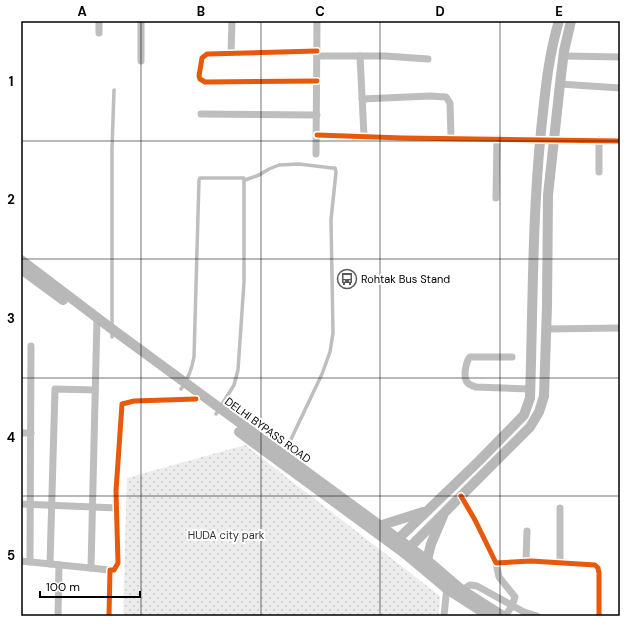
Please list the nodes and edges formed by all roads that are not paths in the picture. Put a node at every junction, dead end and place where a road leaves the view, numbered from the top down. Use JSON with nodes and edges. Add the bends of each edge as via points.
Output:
{"nodes":[{"id":1,"x":100,"y":21,"type":"edge"},
{"id":2,"x":141,"y":21,"type":"edge"},
{"id":3,"x":232,"y":21,"type":"edge"},
{"id":4,"x":317,"y":21,"type":"edge"},
{"id":5,"x":559,"y":21,"type":"edge"},
{"id":6,"x":571,"y":21,"type":"edge"},
{"id":7,"x":99,"y":33,"type":"dead end"},
{"id":8,"x":231,"y":53,"type":"junction"},
{"id":9,"x":317,"y":54,"type":"junction"},
{"id":10,"x":360,"y":56,"type":"junction"},
{"id":11,"x":564,"y":56,"type":"junction"},
{"id":12,"x":620,"y":57,"type":"edge"},
{"id":13,"x":428,"y":58,"type":"dead end"},
{"id":14,"x":141,"y":61,"type":"dead end"},
{"id":15,"x":317,"y":81,"type":"junction"},
{"id":16,"x":560,"y":84,"type":"junction"},
{"id":17,"x":620,"y":88,"type":"edge"},
{"id":18,"x":114,"y":90,"type":"dead end"},
{"id":19,"x":362,"y":99,"type":"junction"},
{"id":20,"x":201,"y":114,"type":"dead end"},
{"id":21,"x":317,"y":115,"type":"junction"},
{"id":22,"x":316,"y":135,"type":"junction"},
{"id":23,"x":364,"y":136,"type":"junction"},
{"id":24,"x":451,"y":138,"type":"junction"},
{"id":25,"x":497,"y":139,"type":"junction"},
{"id":26,"x":554,"y":139,"type":"junction"},
{"id":27,"x":540,"y":140,"type":"junction"},
{"id":28,"x":599,"y":140,"type":"junction"},
{"id":29,"x":620,"y":141,"type":"edge"},
{"id":30,"x":316,"y":154,"type":"dead end"},
{"id":31,"x":599,"y":172,"type":"dead end"},
{"id":32,"x":245,"y":180,"type":"junction"},
{"id":33,"x":496,"y":198,"type":"dead end"},
{"id":34,"x":21,"y":260,"type":"edge"},
{"id":35,"x":21,"y":269,"type":"edge"},
{"id":36,"x":97,"y":322,"type":"junction"},
{"id":37,"x":620,"y":328,"type":"edge"},
{"id":38,"x":546,"y":329,"type":"junction"},
{"id":39,"x":112,"y":333,"type":"junction"},
{"id":40,"x":31,"y":346,"type":"dead end"},
{"id":41,"x":512,"y":357,"type":"dead end"},
{"id":42,"x":183,"y":386,"type":"junction"},
{"id":43,"x":530,"y":388,"type":"junction"},
{"id":44,"x":95,"y":390,"type":"junction"},
{"id":45,"x":196,"y":399,"type":"junction"},
{"id":46,"x":218,"y":411,"type":"junction"},
{"id":47,"x":21,"y":433,"type":"edge"},
{"id":48,"x":31,"y":433,"type":"junction"},
{"id":49,"x":282,"y":459,"type":"junction"},
{"id":50,"x":461,"y":496,"type":"junction"},
{"id":51,"x":21,"y":504,"type":"edge"},
{"id":52,"x":30,"y":505,"type":"junction"},
{"id":53,"x":52,"y":506,"type":"junction"},
{"id":54,"x":92,"y":507,"type":"junction"},
{"id":55,"x":117,"y":508,"type":"junction"},
{"id":56,"x":560,"y":508,"type":"dead end"},
{"id":57,"x":427,"y":511,"type":"junction"},
{"id":58,"x":446,"y":511,"type":"junction"},
{"id":59,"x":379,"y":526,"type":"junction"},
{"id":60,"x":527,"y":531,"type":"dead end"},
{"id":61,"x":395,"y":542,"type":"junction"},
{"id":62,"x":406,"y":550,"type":"junction"},
{"id":63,"x":427,"y":560,"type":"junction"},
{"id":64,"x":21,"y":561,"type":"edge"},
{"id":65,"x":526,"y":561,"type":"junction"},
{"id":66,"x":30,"y":562,"type":"junction"},
{"id":67,"x":560,"y":562,"type":"junction"},
{"id":68,"x":496,"y":563,"type":"junction"},
{"id":69,"x":50,"y":564,"type":"junction"},
{"id":70,"x":59,"y":565,"type":"junction"},
{"id":71,"x":91,"y":568,"type":"junction"},
{"id":72,"x":110,"y":570,"type":"junction"},
{"id":73,"x":447,"y":584,"type":"junction"},
{"id":74,"x":462,"y":590,"type":"junction"},
{"id":75,"x":512,"y":606,"type":"junction"},
{"id":76,"x":58,"y":616,"type":"edge"},
{"id":77,"x":110,"y":616,"type":"edge"},
{"id":78,"x":444,"y":616,"type":"edge"},
{"id":79,"x":489,"y":616,"type":"edge"},
{"id":80,"x":504,"y":616,"type":"edge"},
{"id":81,"x":537,"y":616,"type":"edge"},
{"id":82,"x":599,"y":616,"type":"edge"}],
"edges":[{"from":1,"to":7,"type":"street"},
{"from":2,"to":14,"type":"street"},
{"from":3,"to":8,"type":"street"},
{"from":4,"to":9,"type":"street"},
{"from":5,"to":27,"type":"main road","via":[[550,56]]},
{"from":6,"to":11,"type":"main road"},
{"from":8,"to":9,"type":"street"},
{"from":8,"to":15,"type":"street","via":[[203,55],[200,79],[205,82]]},
{"from":9,"to":10,"type":"street"},
{"from":9,"to":15,"type":"street"},
{"from":10,"to":13,"type":"street"},
{"from":10,"to":19,"type":"street"},
{"from":11,"to":12,"type":"street"},
{"from":11,"to":16,"type":"main road"},
{"from":15,"to":21,"type":"street"},
{"from":16,"to":17,"type":"street"},
{"from":16,"to":26,"type":"main road"},
{"from":18,"to":39,"type":"lane"},
{"from":19,"to":23,"type":"street"},
{"from":19,"to":24,"type":"street","via":[[446,97],[450,103]]},
{"from":20,"to":21,"type":"street"},
{"from":21,"to":22,"type":"street"},
{"from":22,"to":23,"type":"street"},
{"from":22,"to":30,"type":"street"},
{"from":23,"to":24,"type":"street"},
{"from":24,"to":25,"type":"street"},
{"from":25,"to":27,"type":"street"},
{"from":25,"to":33,"type":"street"},
{"from":26,"to":27,"type":"street"},
{"from":26,"to":28,"type":"street"},
{"from":26,"to":38,"type":"main road","via":[[548,195]]},
{"from":27,"to":43,"type":"main road","via":[[536,182]]},
{"from":28,"to":29,"type":"street"},
{"from":28,"to":31,"type":"street"},
{"from":32,"to":42,"type":"lane","via":[[240,177],[199,180],[194,357],[192,368]]},
{"from":32,"to":46,"type":"lane","via":[[244,282],[238,370],[234,385]]},
{"from":32,"to":49,"type":"lane","via":[[279,165],[299,164],[335,168],[336,172],[330,220],[333,333],[330,352]]},
{"from":34,"to":36,"type":"main road","name":"DELHI BYPASS ROAD"},
{"from":35,"to":36,"type":"main road","name":"DELHI BYPASS ROAD"},
{"from":36,"to":39,"type":"main road","name":"DELHI BYPASS ROAD"},
{"from":36,"to":44,"type":"street"},
{"from":37,"to":38,"type":"street"},
{"from":38,"to":50,"type":"main road","via":[[544,396],[539,412],[530,427]]},
{"from":39,"to":42,"type":"main road","name":"DELHI BYPASS ROAD"},
{"from":40,"to":48,"type":"street"},
{"from":41,"to":43,"type":"street","via":[[470,357],[466,382],[476,387]]},
{"from":42,"to":45,"type":"main road","name":"DELHI BYPASS ROAD"},
{"from":42,"to":46,"type":"main road","name":"DELHI BYPASS ROAD"},
{"from":43,"to":57,"type":"main road","via":[[530,398],[524,415]]},
{"from":44,"to":53,"type":"street","via":[[55,389]]},
{"from":44,"to":54,"type":"street"},
{"from":45,"to":46,"type":"main road","name":"DELHI BYPASS ROAD"},
{"from":45,"to":55,"type":"street","via":[[134,401],[122,404]]},
{"from":46,"to":49,"type":"main road","name":"DELHI BYPASS ROAD"},
{"from":47,"to":48,"type":"street"},
{"from":48,"to":52,"type":"street"},
{"from":49,"to":59,"type":"main road","name":"DELHI BYPASS ROAD"},
{"from":49,"to":61,"type":"main road","name":"DELHI BYPASS ROAD"},
{"from":50,"to":58,"type":"main road"},
{"from":50,"to":68,"type":"street"},
{"from":51,"to":52,"type":"street"},
{"from":52,"to":53,"type":"street"},
{"from":52,"to":66,"type":"street"},
{"from":53,"to":54,"type":"street"},
{"from":53,"to":69,"type":"street"},
{"from":54,"to":55,"type":"street"},
{"from":54,"to":71,"type":"street"},
{"from":55,"to":72,"type":"street","via":[[118,563],[114,570]]},
{"from":56,"to":67,"type":"street"},
{"from":57,"to":59,"type":"main road"},
{"from":57,"to":61,"type":"main road"},
{"from":58,"to":62,"type":"main road"},
{"from":58,"to":63,"type":"main road","via":[[431,544]]},
{"from":59,"to":61,"type":"main road","name":"DELHI BYPASS ROAD"},
{"from":60,"to":65,"type":"street"},
{"from":61,"to":62,"type":"main road","name":"DELHI BYPASS ROAD"},
{"from":62,"to":63,"type":"main road","name":"DELHI BYPASS ROAD"},
{"from":62,"to":73,"type":"main road","name":"DELHI BYPASS ROAD"},
{"from":63,"to":73,"type":"main road","name":"DELHI BYPASS ROAD"},
{"from":64,"to":66,"type":"street"},
{"from":65,"to":67,"type":"street"},
{"from":65,"to":68,"type":"street"},
{"from":66,"to":69,"type":"street"},
{"from":67,"to":82,"type":"street","via":[[595,565],[598,568]]},
{"from":68,"to":75,"type":"street","via":[[499,577],[514,595]]},
{"from":69,"to":70,"type":"street"},
{"from":70,"to":71,"type":"street"},
{"from":70,"to":76,"type":"street"},
{"from":71,"to":72,"type":"street"},
{"from":72,"to":77,"type":"street"},
{"from":73,"to":74,"type":"main road","name":"DELHI BYPASS ROAD"},
{"from":73,"to":78,"type":"street"},
{"from":73,"to":79,"type":"main road","name":"DELHI BYPASS ROAD"},
{"from":74,"to":75,"type":"street","via":[[473,585]]},
{"from":74,"to":80,"type":"main road","name":"DELHI BYPASS ROAD"},
{"from":75,"to":80,"type":"street"},
{"from":75,"to":81,"type":"street"}]}
